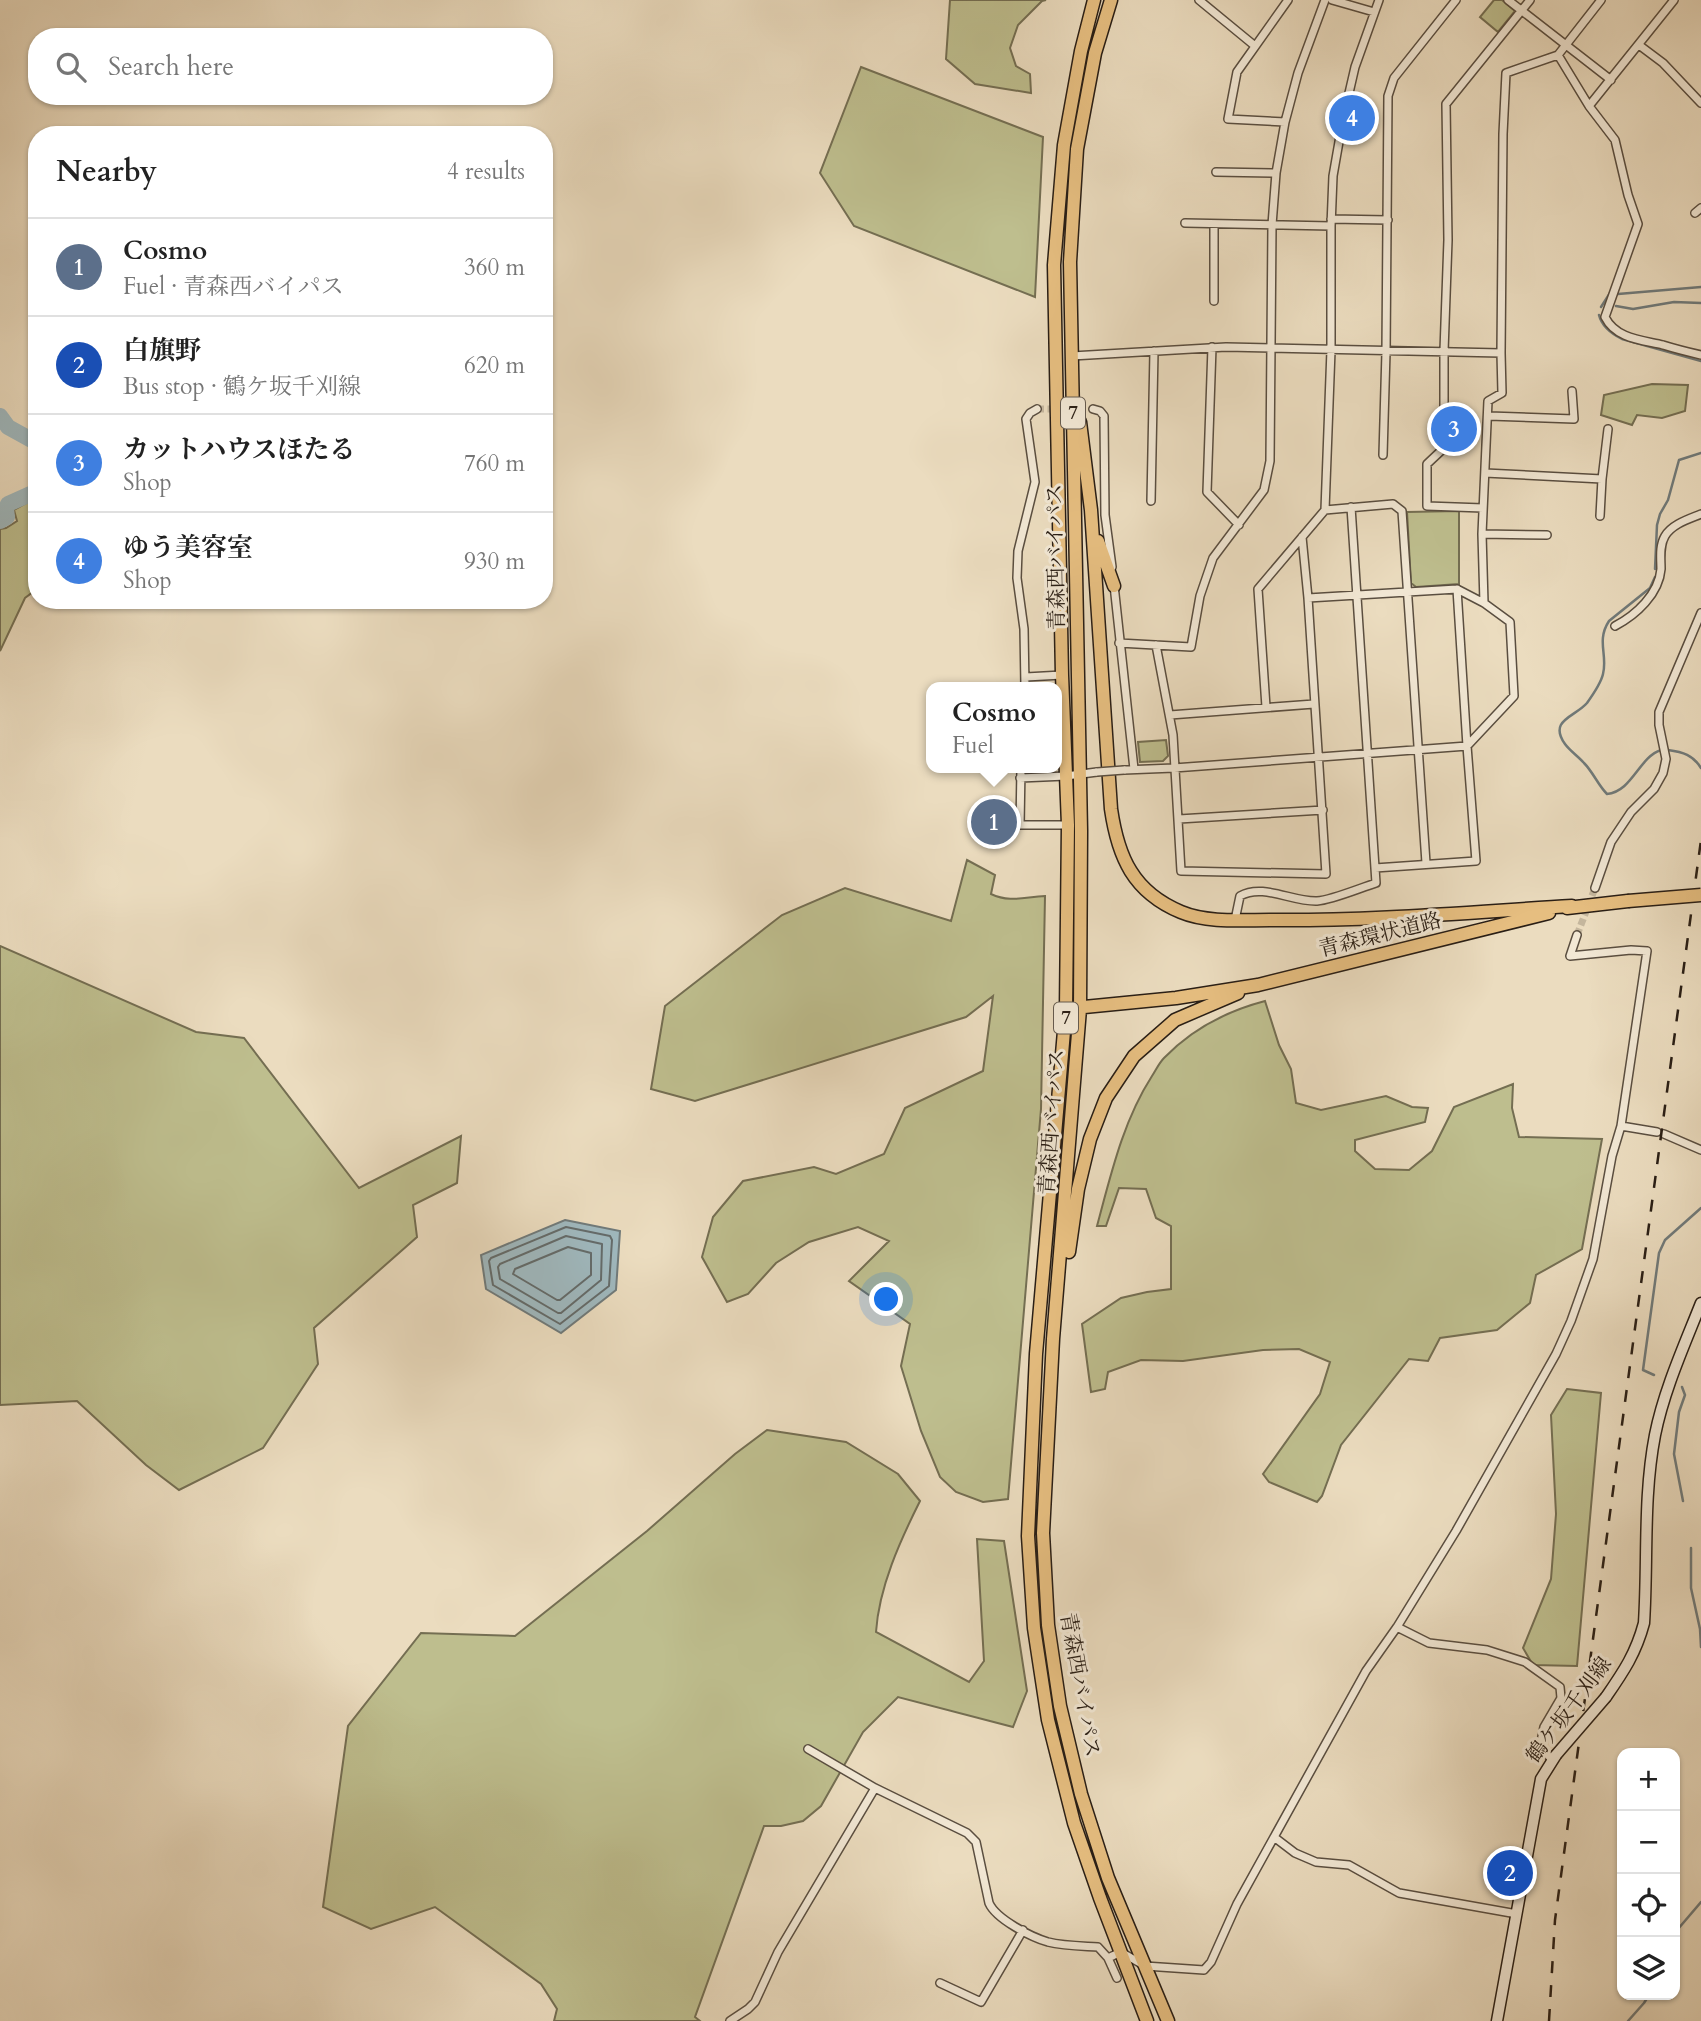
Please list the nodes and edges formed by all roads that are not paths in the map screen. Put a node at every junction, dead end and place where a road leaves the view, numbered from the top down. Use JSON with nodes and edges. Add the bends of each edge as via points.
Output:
{"nodes":[{"id":1,"x":1094,"y":0,"type":"edge"},
{"id":2,"x":1111,"y":0,"type":"edge"},
{"id":3,"x":1199,"y":0,"type":"edge"},
{"id":4,"x":1288,"y":0,"type":"edge"},
{"id":5,"x":1325,"y":0,"type":"edge"},
{"id":6,"x":1332,"y":0,"type":"edge"},
{"id":7,"x":1379,"y":0,"type":"edge"},
{"id":8,"x":1456,"y":0,"type":"edge"},
{"id":9,"x":1508,"y":0,"type":"edge"},
{"id":10,"x":1530,"y":0,"type":"edge"},
{"id":11,"x":1601,"y":0,"type":"edge"},
{"id":12,"x":1674,"y":0,"type":"edge"},
{"id":13,"x":1522,"y":10,"type":"junction"},
{"id":14,"x":1374,"y":12,"type":"junction"},
{"id":15,"x":1566,"y":45,"type":"junction"},
{"id":16,"x":1639,"y":45,"type":"junction"},
{"id":17,"x":1255,"y":46,"type":"junction"},
{"id":18,"x":1558,"y":55,"type":"junction"},
{"id":19,"x":1611,"y":80,"type":"junction"},
{"id":20,"x":1701,"y":103,"type":"edge"},
{"id":21,"x":1589,"y":106,"type":"junction"},
{"id":22,"x":1285,"y":122,"type":"junction"},
{"id":23,"x":1216,"y":172,"type":"dead end"},
{"id":24,"x":1276,"y":173,"type":"junction"},
{"id":25,"x":1388,"y":220,"type":"junction"},
{"id":26,"x":1185,"y":223,"type":"dead end"},
{"id":27,"x":1331,"y":223,"type":"junction"},
{"id":28,"x":1214,"y":224,"type":"junction"},
{"id":29,"x":1272,"y":225,"type":"junction"},
{"id":30,"x":1214,"y":301,"type":"dead end"},
{"id":31,"x":1212,"y":348,"type":"junction"},
{"id":32,"x":1270,"y":348,"type":"junction"},
{"id":33,"x":1331,"y":350,"type":"junction"},
{"id":34,"x":1154,"y":351,"type":"junction"},
{"id":35,"x":1444,"y":351,"type":"junction"},
{"id":36,"x":1386,"y":352,"type":"junction"},
{"id":37,"x":1501,"y":353,"type":"junction"},
{"id":38,"x":1701,"y":355,"type":"edge"},
{"id":39,"x":1072,"y":356,"type":"junction"},
{"id":40,"x":1572,"y":391,"type":"dead end"},
{"id":41,"x":1093,"y":409,"type":"dead end"},
{"id":42,"x":1037,"y":410,"type":"dead end"},
{"id":43,"x":1489,"y":416,"type":"junction"},
{"id":44,"x":1608,"y":429,"type":"dead end"},
{"id":45,"x":1383,"y":455,"type":"dead end"},
{"id":46,"x":1485,"y":473,"type":"junction"},
{"id":47,"x":1602,"y":479,"type":"junction"},
{"id":48,"x":1151,"y":501,"type":"dead end"},
{"id":49,"x":1351,"y":507,"type":"junction"},
{"id":50,"x":1483,"y":508,"type":"junction"},
{"id":51,"x":1091,"y":510,"type":"junction"},
{"id":52,"x":1325,"y":510,"type":"junction"},
{"id":53,"x":1701,"y":513,"type":"edge"},
{"id":54,"x":1600,"y":516,"type":"dead end"},
{"id":55,"x":1238,"y":525,"type":"junction"},
{"id":56,"x":1482,"y":534,"type":"junction"},
{"id":57,"x":1547,"y":535,"type":"dead end"},
{"id":58,"x":1302,"y":537,"type":"junction"},
{"id":59,"x":1114,"y":586,"type":"junction"},
{"id":60,"x":1457,"y":589,"type":"junction"},
{"id":61,"x":1408,"y":592,"type":"junction"},
{"id":62,"x":1357,"y":595,"type":"junction"},
{"id":63,"x":1308,"y":598,"type":"junction"},
{"id":64,"x":1484,"y":603,"type":"junction"},
{"id":65,"x":1701,"y":613,"type":"edge"},
{"id":66,"x":1615,"y":626,"type":"dead end"},
{"id":67,"x":1119,"y":643,"type":"junction"},
{"id":68,"x":1156,"y":645,"type":"junction"},
{"id":69,"x":1062,"y":676,"type":"junction"},
{"id":70,"x":1026,"y":677,"type":"junction"},
{"id":71,"x":1026,"y":682,"type":"edge"},
{"id":72,"x":1314,"y":705,"type":"junction"},
{"id":73,"x":1266,"y":707,"type":"junction"},
{"id":74,"x":1170,"y":715,"type":"junction"},
{"id":75,"x":1467,"y":746,"type":"junction"},
{"id":76,"x":1418,"y":751,"type":"junction"},
{"id":77,"x":1369,"y":754,"type":"junction"},
{"id":78,"x":1319,"y":757,"type":"junction"},
{"id":79,"x":1174,"y":768,"type":"junction"},
{"id":80,"x":1134,"y":769,"type":"junction"},
{"id":81,"x":1020,"y":773,"type":"edge"},
{"id":82,"x":1072,"y":775,"type":"junction"},
{"id":83,"x":1020,"y":778,"type":"junction"},
{"id":84,"x":1322,"y":810,"type":"junction"},
{"id":85,"x":1179,"y":819,"type":"junction"},
{"id":86,"x":1068,"y":825,"type":"junction"},
{"id":87,"x":1426,"y":863,"type":"junction"},
{"id":88,"x":1375,"y":868,"type":"junction"},
{"id":89,"x":1595,"y":888,"type":"tunnel mouth"},
{"id":90,"x":1701,"y":895,"type":"edge"},
{"id":91,"x":1572,"y":906,"type":"junction"},
{"id":92,"x":1235,"y":920,"type":"junction"},
{"id":93,"x":1577,"y":935,"type":"tunnel mouth"},
{"id":94,"x":1258,"y":985,"type":"junction"},
{"id":95,"x":1073,"y":1008,"type":"junction"},
{"id":96,"x":1621,"y":1126,"type":"junction"},
{"id":97,"x":1701,"y":1150,"type":"edge"},
{"id":98,"x":1701,"y":1303,"type":"edge"},
{"id":99,"x":1053,"y":1339,"type":"junction"},
{"id":100,"x":1397,"y":1627,"type":"junction"},
{"id":101,"x":808,"y":1749,"type":"dead end"},
{"id":102,"x":1554,"y":1757,"type":"junction"},
{"id":103,"x":875,"y":1788,"type":"junction"},
{"id":104,"x":1274,"y":1837,"type":"junction"},
{"id":105,"x":1517,"y":1914,"type":"junction"},
{"id":106,"x":1023,"y":1930,"type":"junction"},
{"id":107,"x":1121,"y":1952,"type":"junction"},
{"id":108,"x":1108,"y":1958,"type":"junction"},
{"id":109,"x":1145,"y":1966,"type":"junction"},
{"id":110,"x":1117,"y":1978,"type":"dead end"},
{"id":111,"x":940,"y":1983,"type":"dead end"},
{"id":112,"x":730,"y":2021,"type":"edge"},
{"id":113,"x":1147,"y":2021,"type":"edge"},
{"id":114,"x":1168,"y":2021,"type":"edge"},
{"id":115,"x":1497,"y":2021,"type":"edge"}],
"edges":[{"from":1,"to":69,"type":"highway","name":"青森西バイパス","number":"7","via":[[1064,145],[1054,264]]},
{"from":2,"to":39,"type":"highway","name":"青森西バイパス","number":"7","via":[[1077,149],[1070,262]]},
{"from":3,"to":17,"type":"street"},
{"from":4,"to":17,"type":"street"},
{"from":5,"to":22,"type":"street"},
{"from":6,"to":14,"type":"street"},
{"from":7,"to":14,"type":"street"},
{"from":8,"to":25,"type":"street","via":[[1394,78],[1388,96]]},
{"from":9,"to":13,"type":"street"},
{"from":10,"to":13,"type":"street"},
{"from":11,"to":15,"type":"street"},
{"from":12,"to":16,"type":"street"},
{"from":13,"to":15,"type":"street"},
{"from":13,"to":35,"type":"street","via":[[1446,104]]},
{"from":14,"to":27,"type":"street","via":[[1343,119]]},
{"from":15,"to":18,"type":"street"},
{"from":15,"to":19,"type":"street"},
{"from":16,"to":19,"type":"street"},
{"from":16,"to":20,"type":"street"},
{"from":17,"to":22,"type":"street","via":[[1237,72],[1228,119]]},
{"from":18,"to":21,"type":"street"},
{"from":18,"to":37,"type":"street","via":[[1506,73]]},
{"from":19,"to":21,"type":"street"},
{"from":21,"to":38,"type":"street","via":[[1615,140],[1638,224],[1605,317],[1608,324],[1636,340]]},
{"from":22,"to":24,"type":"street"},
{"from":23,"to":24,"type":"street"},
{"from":24,"to":29,"type":"street"},
{"from":25,"to":27,"type":"street"},
{"from":25,"to":36,"type":"street"},
{"from":26,"to":28,"type":"street"},
{"from":27,"to":29,"type":"street"},
{"from":27,"to":33,"type":"street"},
{"from":28,"to":29,"type":"street"},
{"from":28,"to":30,"type":"street"},
{"from":29,"to":32,"type":"street"},
{"from":31,"to":32,"type":"street"},
{"from":31,"to":34,"type":"street"},
{"from":31,"to":55,"type":"street","via":[[1207,492]]},
{"from":32,"to":33,"type":"street"},
{"from":32,"to":55,"type":"street","via":[[1270,461],[1264,490]]},
{"from":33,"to":36,"type":"street"},
{"from":33,"to":52,"type":"street"},
{"from":34,"to":39,"type":"street"},
{"from":34,"to":48,"type":"street"},
{"from":35,"to":36,"type":"street"},
{"from":35,"to":37,"type":"street"},
{"from":35,"to":50,"type":"street","via":[[1444,448],[1427,464],[1427,506]]},
{"from":36,"to":45,"type":"street"},
{"from":37,"to":43,"type":"street","via":[[1502,393],[1488,401]]},
{"from":39,"to":51,"type":"highway"},
{"from":39,"to":82,"type":"highway","name":"青森西バイパス","number":"7"},
{"from":40,"to":43,"type":"street","via":[[1574,419]]},
{"from":41,"to":59,"type":"street","via":[[1104,416],[1105,515]]},
{"from":42,"to":70,"type":"street","via":[[1026,418],[1035,482],[1018,551]]},
{"from":43,"to":46,"type":"street"},
{"from":44,"to":47,"type":"street"},
{"from":46,"to":47,"type":"street"},
{"from":46,"to":50,"type":"street"},
{"from":47,"to":54,"type":"street"},
{"from":49,"to":52,"type":"street"},
{"from":49,"to":61,"type":"street","via":[[1393,504],[1402,512]]},
{"from":49,"to":62,"type":"street"},
{"from":50,"to":56,"type":"street"},
{"from":51,"to":59,"type":"highway"},
{"from":51,"to":92,"type":"highway","via":[[1111,809],[1121,854],[1129,872],[1160,901],[1195,917]]},
{"from":52,"to":58,"type":"street"},
{"from":53,"to":66,"type":"street","via":[[1664,537],[1661,573],[1649,599]]},
{"from":55,"to":68,"type":"street","via":[[1213,558],[1200,596],[1191,647]]},
{"from":56,"to":57,"type":"street"},
{"from":56,"to":64,"type":"street"},
{"from":58,"to":63,"type":"street"},
{"from":58,"to":73,"type":"street","via":[[1258,589]]},
{"from":59,"to":67,"type":"street"},
{"from":60,"to":61,"type":"street"},
{"from":60,"to":64,"type":"street"},
{"from":60,"to":75,"type":"street"},
{"from":61,"to":62,"type":"street"},
{"from":61,"to":76,"type":"street"},
{"from":62,"to":63,"type":"street"},
{"from":62,"to":77,"type":"street"},
{"from":63,"to":72,"type":"street"},
{"from":64,"to":75,"type":"street","via":[[1510,622],[1514,696]]},
{"from":65,"to":89,"type":"street","via":[[1659,712],[1666,759],[1663,773],[1611,842]]},
{"from":67,"to":68,"type":"street"},
{"from":67,"to":80,"type":"street"},
{"from":68,"to":74,"type":"street"},
{"from":69,"to":70,"type":"street"},
{"from":69,"to":82,"type":"highway","name":"青森西バイパス","number":"7"},
{"from":70,"to":71,"type":"street"},
{"from":72,"to":73,"type":"street"},
{"from":72,"to":78,"type":"street"},
{"from":73,"to":74,"type":"street"},
{"from":74,"to":79,"type":"street"},
{"from":75,"to":76,"type":"street"},
{"from":75,"to":87,"type":"street","via":[[1476,861]]},
{"from":76,"to":77,"type":"street"},
{"from":76,"to":87,"type":"street"},
{"from":77,"to":78,"type":"street"},
{"from":77,"to":88,"type":"street"},
{"from":78,"to":79,"type":"street"},
{"from":78,"to":84,"type":"street"},
{"from":79,"to":80,"type":"street"},
{"from":79,"to":85,"type":"street"},
{"from":80,"to":82,"type":"street","bridge":true},
{"from":81,"to":83,"type":"street"},
{"from":82,"to":83,"type":"street"},
{"from":82,"to":86,"type":"highway","name":"青森西バイパス","number":"7"},
{"from":82,"to":95,"type":"highway","name":"青森西バイパス","number":"7","via":[[1081,831]]},
{"from":83,"to":86,"type":"street","via":[[1020,825]]},
{"from":84,"to":85,"type":"street"},
{"from":84,"to":85,"type":"street","via":[[1326,874],[1181,871]]},
{"from":86,"to":95,"type":"highway","name":"青森西バイパス","number":"7"},
{"from":87,"to":88,"type":"street"},
{"from":88,"to":92,"type":"street","via":[[1376,883],[1317,901],[1247,892],[1240,897]]},
{"from":90,"to":91,"type":"highway","name":"青森環状道路","number":"7","bridge":true},
{"from":91,"to":92,"type":"highway","via":[[1318,921]]},
{"from":91,"to":94,"type":"highway","name":"青森環状道路","number":"7"},
{"from":93,"to":96,"type":"street","via":[[1570,956],[1647,951]]},
{"from":94,"to":95,"type":"highway","name":"青森環状道路","number":"7"},
{"from":94,"to":99,"type":"highway","via":[[1175,1020],[1134,1056],[1107,1098],[1090,1139],[1078,1189]]},
{"from":95,"to":99,"type":"highway","name":"青森西バイパス","number":"7"},
{"from":95,"to":107,"type":"highway","name":"青森西バイパス","number":"7","via":[[1037,1354],[1028,1536],[1034,1628],[1048,1720],[1074,1823]]},
{"from":96,"to":97,"type":"street","via":[[1660,1133]]},
{"from":96,"to":100,"type":"street","via":[[1593,1259],[1571,1321],[1456,1531]]},
{"from":98,"to":102,"type":"main road","name":"鶴ケ坂千刈線","bridge":true,"via":[[1655,1434],[1648,1492],[1644,1623],[1638,1645],[1606,1697]]},
{"from":99,"to":109,"type":"highway","name":"青森西バイパス","number":"7","via":[[1043,1533],[1050,1638],[1081,1794],[1108,1878]]},
{"from":100,"to":102,"type":"street","via":[[1429,1643],[1487,1650],[1525,1662],[1560,1687],[1561,1698],[1544,1727],[1540,1746]]},
{"from":100,"to":104,"type":"street","via":[[1366,1671]]},
{"from":101,"to":103,"type":"street"},
{"from":102,"to":105,"type":"main road","name":"鶴ケ坂千刈線","via":[[1541,1779]]},
{"from":103,"to":106,"type":"street","via":[[967,1833],[975,1842],[992,1911]]},
{"from":103,"to":112,"type":"street","via":[[778,1952],[755,2002]]},
{"from":104,"to":105,"type":"street","via":[[1295,1853],[1316,1862],[1349,1866],[1399,1893]]},
{"from":104,"to":109,"type":"street","via":[[1204,1970]]},
{"from":105,"to":115,"type":"main road","name":"鶴ケ坂千刈線"},
{"from":106,"to":108,"type":"street","via":[[1048,1942],[1098,1947]]},
{"from":106,"to":111,"type":"street","via":[[981,2002]]},
{"from":107,"to":108,"type":"street"},
{"from":107,"to":109,"type":"street"},
{"from":107,"to":113,"type":"highway","name":"青森西バイパス","number":"7"},
{"from":108,"to":110,"type":"street"},
{"from":109,"to":114,"type":"highway","name":"青森西バイパス","number":"7"}]}
